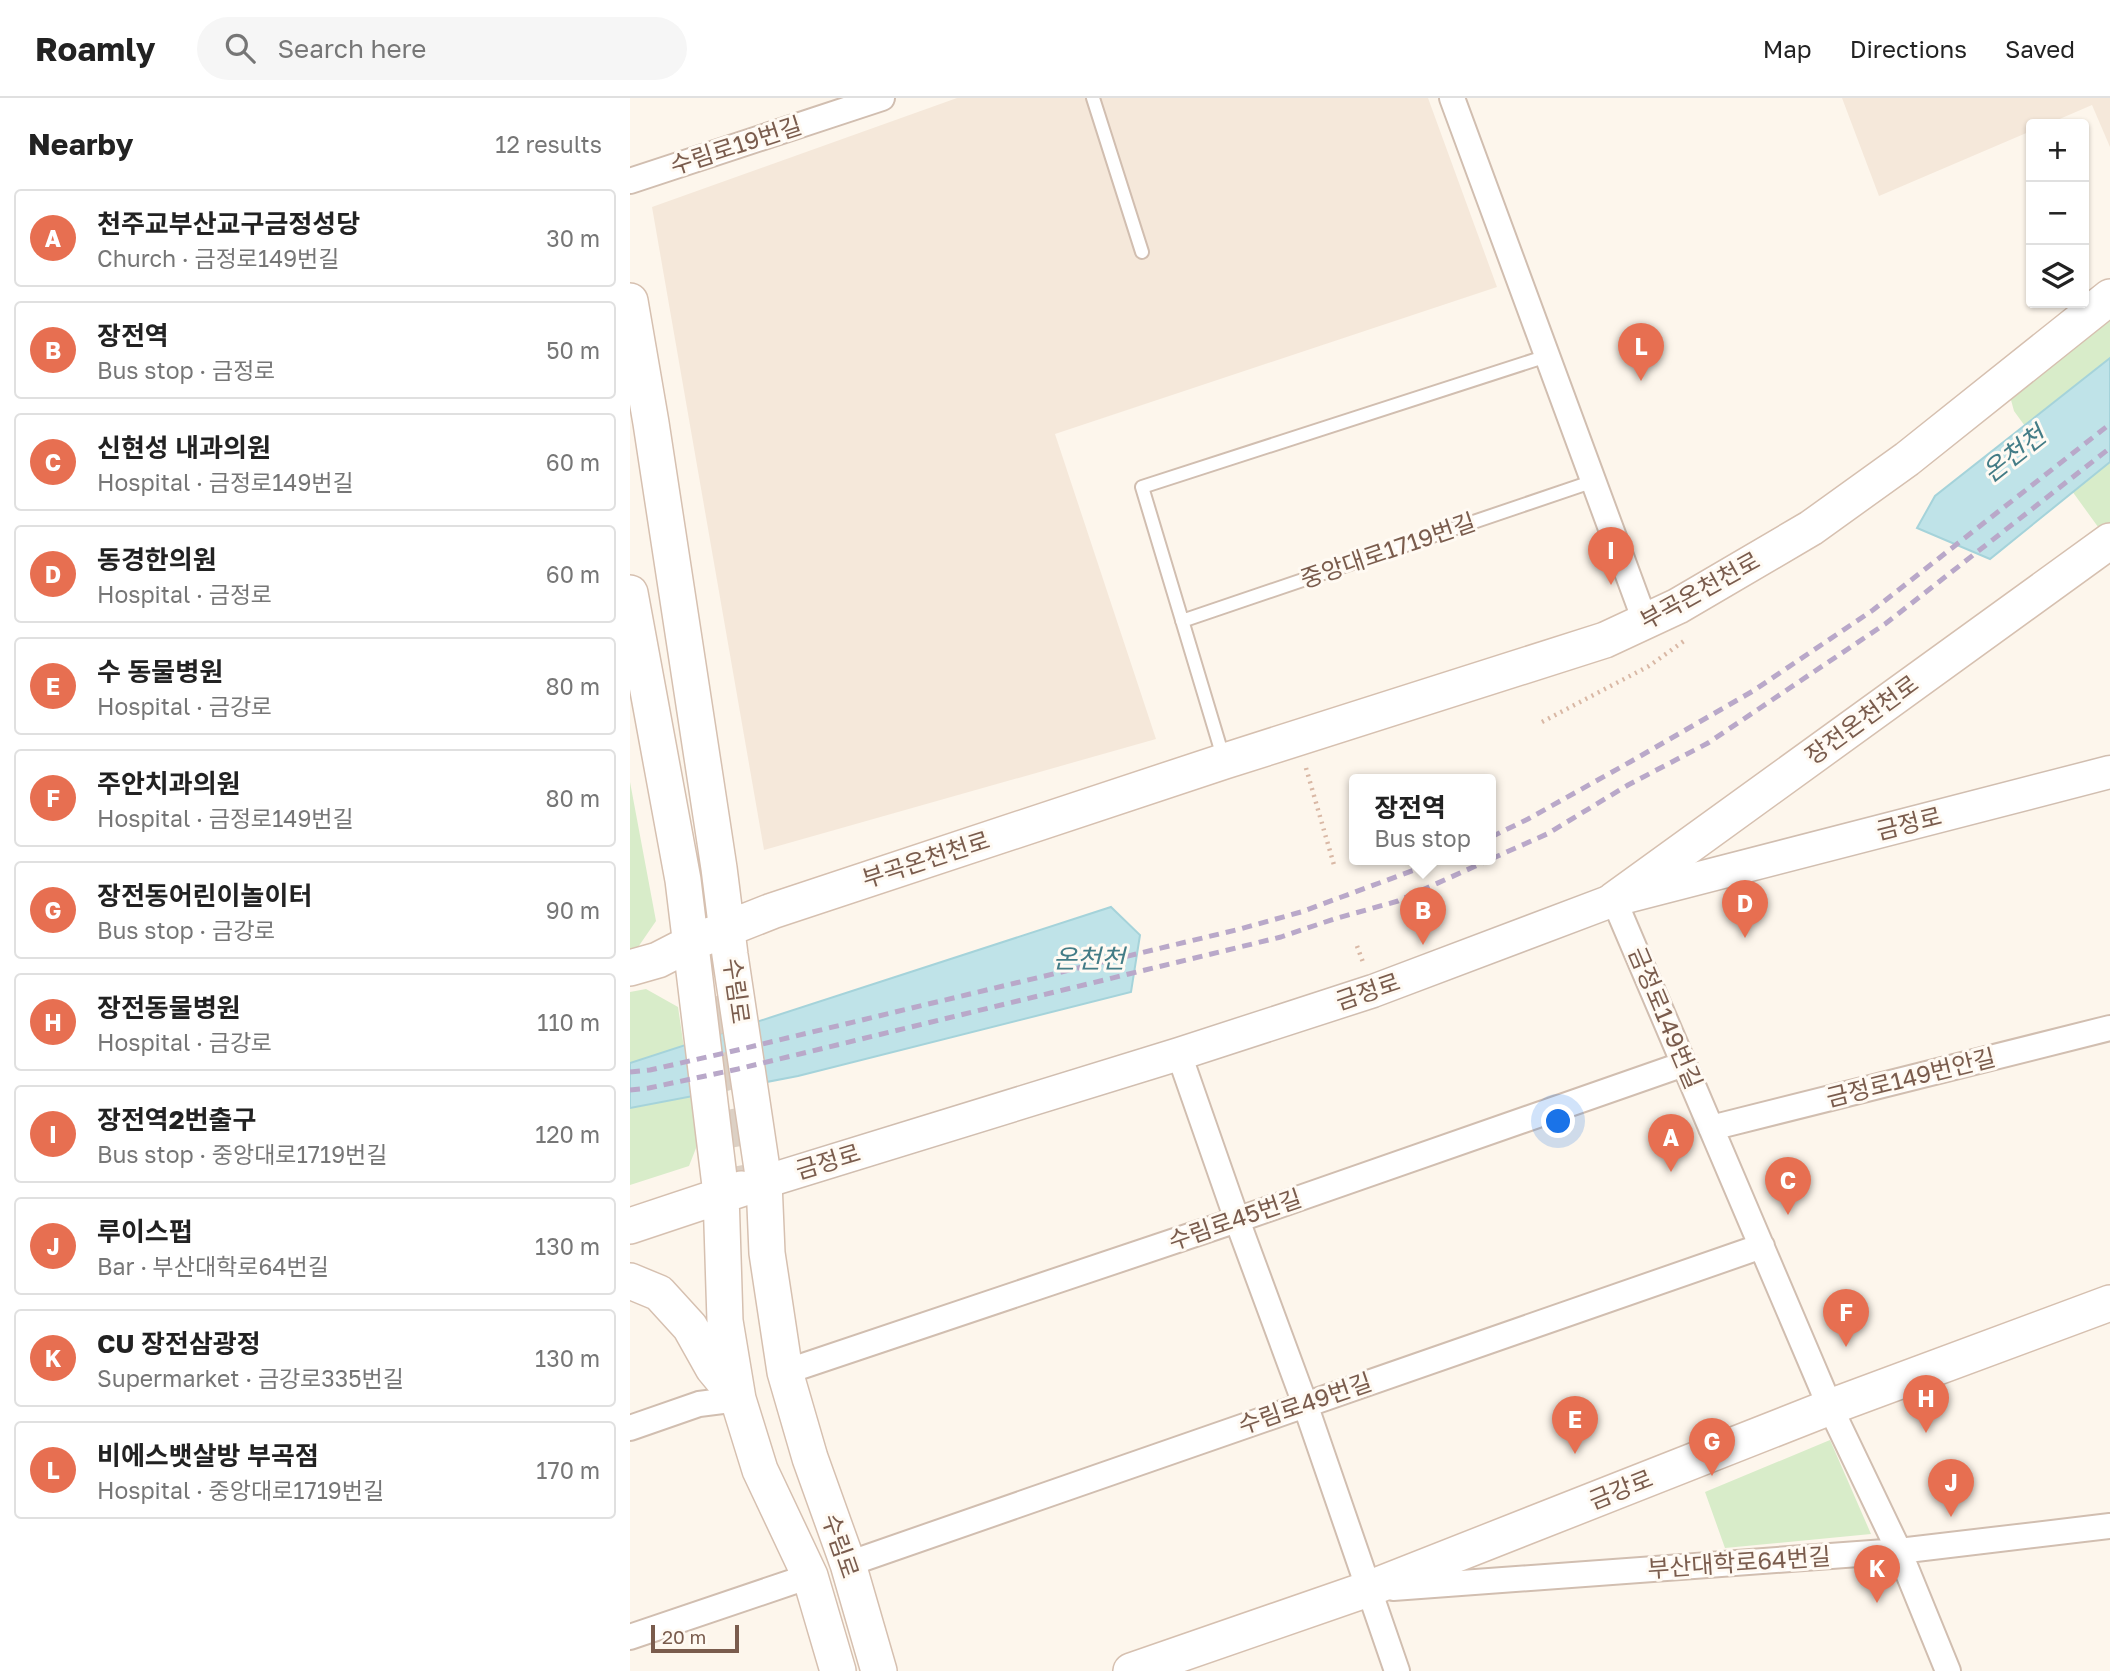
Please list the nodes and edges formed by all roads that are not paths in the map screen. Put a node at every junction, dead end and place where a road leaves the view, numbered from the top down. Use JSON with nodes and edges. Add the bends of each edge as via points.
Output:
{"nodes":[{"id":1,"x":882,"y":98,"type":"edge"},
{"id":2,"x":1093,"y":98,"type":"edge"},
{"id":3,"x":1452,"y":98,"type":"edge"},
{"id":4,"x":630,"y":181,"type":"edge"},
{"id":5,"x":1142,"y":252,"type":"dead end"},
{"id":6,"x":2110,"y":297,"type":"edge"},
{"id":7,"x":630,"y":301,"type":"edge"},
{"id":8,"x":1547,"y":356,"type":"junction"},
{"id":9,"x":1594,"y":481,"type":"junction"},
{"id":10,"x":2110,"y":541,"type":"edge"},
{"id":11,"x":630,"y":593,"type":"edge"},
{"id":12,"x":1182,"y":621,"type":"junction"},
{"id":13,"x":1645,"y":621,"type":"junction"},
{"id":14,"x":1224,"y":761,"type":"junction"},
{"id":15,"x":2110,"y":772,"type":"edge"},
{"id":16,"x":1614,"y":900,"type":"junction"},
{"id":17,"x":729,"y":942,"type":"junction"},
{"id":18,"x":692,"y":957,"type":"junction"},
{"id":19,"x":630,"y":968,"type":"edge"},
{"id":20,"x":2110,"y":1028,"type":"edge"},
{"id":21,"x":1180,"y":1054,"type":"junction"},
{"id":22,"x":1684,"y":1064,"type":"junction"},
{"id":23,"x":1711,"y":1128,"type":"junction"},
{"id":24,"x":764,"y":1182,"type":"junction"},
{"id":25,"x":721,"y":1194,"type":"junction"},
{"id":26,"x":1237,"y":1220,"type":"junction"},
{"id":27,"x":630,"y":1226,"type":"edge"},
{"id":28,"x":1762,"y":1246,"type":"junction"},
{"id":29,"x":630,"y":1281,"type":"edge"},
{"id":30,"x":2110,"y":1303,"type":"edge"},
{"id":31,"x":785,"y":1373,"type":"junction"},
{"id":32,"x":738,"y":1399,"type":"junction"},
{"id":33,"x":1306,"y":1404,"type":"junction"},
{"id":34,"x":1830,"y":1407,"type":"junction"},
{"id":35,"x":630,"y":1428,"type":"edge"},
{"id":36,"x":2110,"y":1525,"type":"edge"},
{"id":37,"x":1899,"y":1551,"type":"junction"},
{"id":38,"x":848,"y":1563,"type":"junction"},
{"id":39,"x":810,"y":1576,"type":"junction"},
{"id":40,"x":1368,"y":1590,"type":"junction"},
{"id":41,"x":630,"y":1637,"type":"edge"},
{"id":42,"x":838,"y":1671,"type":"edge"},
{"id":43,"x":879,"y":1671,"type":"edge"},
{"id":44,"x":1131,"y":1671,"type":"edge"},
{"id":45,"x":1396,"y":1671,"type":"edge"},
{"id":46,"x":1948,"y":1671,"type":"edge"}],
"edges":[{"from":1,"to":4,"type":"street","name":"수림로19번길"},
{"from":2,"to":5,"type":"lane"},
{"from":3,"to":8,"type":"street"},
{"from":6,"to":13,"type":"main road","name":"부곡온천천로","via":[[1907,459],[1811,528]]},
{"from":7,"to":17,"type":"main road","name":"수림로"},
{"from":8,"to":9,"type":"street"},
{"from":8,"to":12,"type":"lane","via":[[1142,487]]},
{"from":9,"to":12,"type":"lane","name":"중앙대로1719번길"},
{"from":9,"to":13,"type":"street"},
{"from":10,"to":16,"type":"main road","name":"장전온천천로"},
{"from":11,"to":18,"type":"main road","name":"수림로","via":[[683,880]]},
{"from":12,"to":14,"type":"lane"},
{"from":13,"to":14,"type":"main road","name":"부곡온천천로","via":[[1605,640]]},
{"from":14,"to":17,"type":"main road","name":"부곡온천천로","via":[[772,911]]},
{"from":15,"to":16,"type":"street","name":"금정로"},
{"from":16,"to":21,"type":"street","name":"금정로","via":[[1373,991]]},
{"from":16,"to":22,"type":"street","name":"금정로149번길"},
{"from":17,"to":18,"type":"main road","name":"부곡온천천로"},
{"from":17,"to":24,"type":"main road","name":"수림로"},
{"from":18,"to":19,"type":"main road","name":"부곡온천천로"},
{"from":18,"to":25,"type":"main road","name":"수림로"},
{"from":20,"to":23,"type":"street","name":"금정로149번안길"},
{"from":21,"to":24,"type":"street","name":"금정로"},
{"from":21,"to":26,"type":"street"},
{"from":22,"to":23,"type":"street","name":"금정로149번길"},
{"from":22,"to":26,"type":"street","name":"수림로45번길"},
{"from":23,"to":28,"type":"street","name":"금정로149번길"},
{"from":24,"to":25,"type":"main road","name":"금정로"},
{"from":24,"to":31,"type":"main road","name":"수림로","via":[[767,1253]]},
{"from":25,"to":27,"type":"main road","name":"금정로"},
{"from":25,"to":32,"type":"main road","name":"수림로","via":[[725,1321]]},
{"from":26,"to":31,"type":"street","name":"수림로45번길"},
{"from":26,"to":33,"type":"street"},
{"from":28,"to":33,"type":"street","name":"수림로49번길"},
{"from":28,"to":34,"type":"street","name":"금정로149번길"},
{"from":29,"to":32,"type":"main road","via":[[659,1293],[682,1318]]},
{"from":30,"to":34,"type":"main road","name":"금강로"},
{"from":31,"to":38,"type":"main road","name":"수림로"},
{"from":32,"to":35,"type":"street","via":[[699,1404]]},
{"from":32,"to":39,"type":"main road","name":"수림로","via":[[760,1470]]},
{"from":33,"to":38,"type":"street","name":"수림로49번길"},
{"from":33,"to":40,"type":"street"},
{"from":34,"to":37,"type":"street","name":"금정로149번길"},
{"from":34,"to":40,"type":"main road","name":"금강로"},
{"from":36,"to":37,"type":"street","name":"부산대학로64번길"},
{"from":37,"to":40,"type":"street","name":"부산대학로64번길"},
{"from":37,"to":46,"type":"street","name":"금정로149번길"},
{"from":38,"to":43,"type":"main road","name":"수림로"},
{"from":39,"to":41,"type":"street"},
{"from":39,"to":42,"type":"main road","name":"수림로"},
{"from":40,"to":44,"type":"main road","name":"금강로"},
{"from":40,"to":45,"type":"street"}]}
